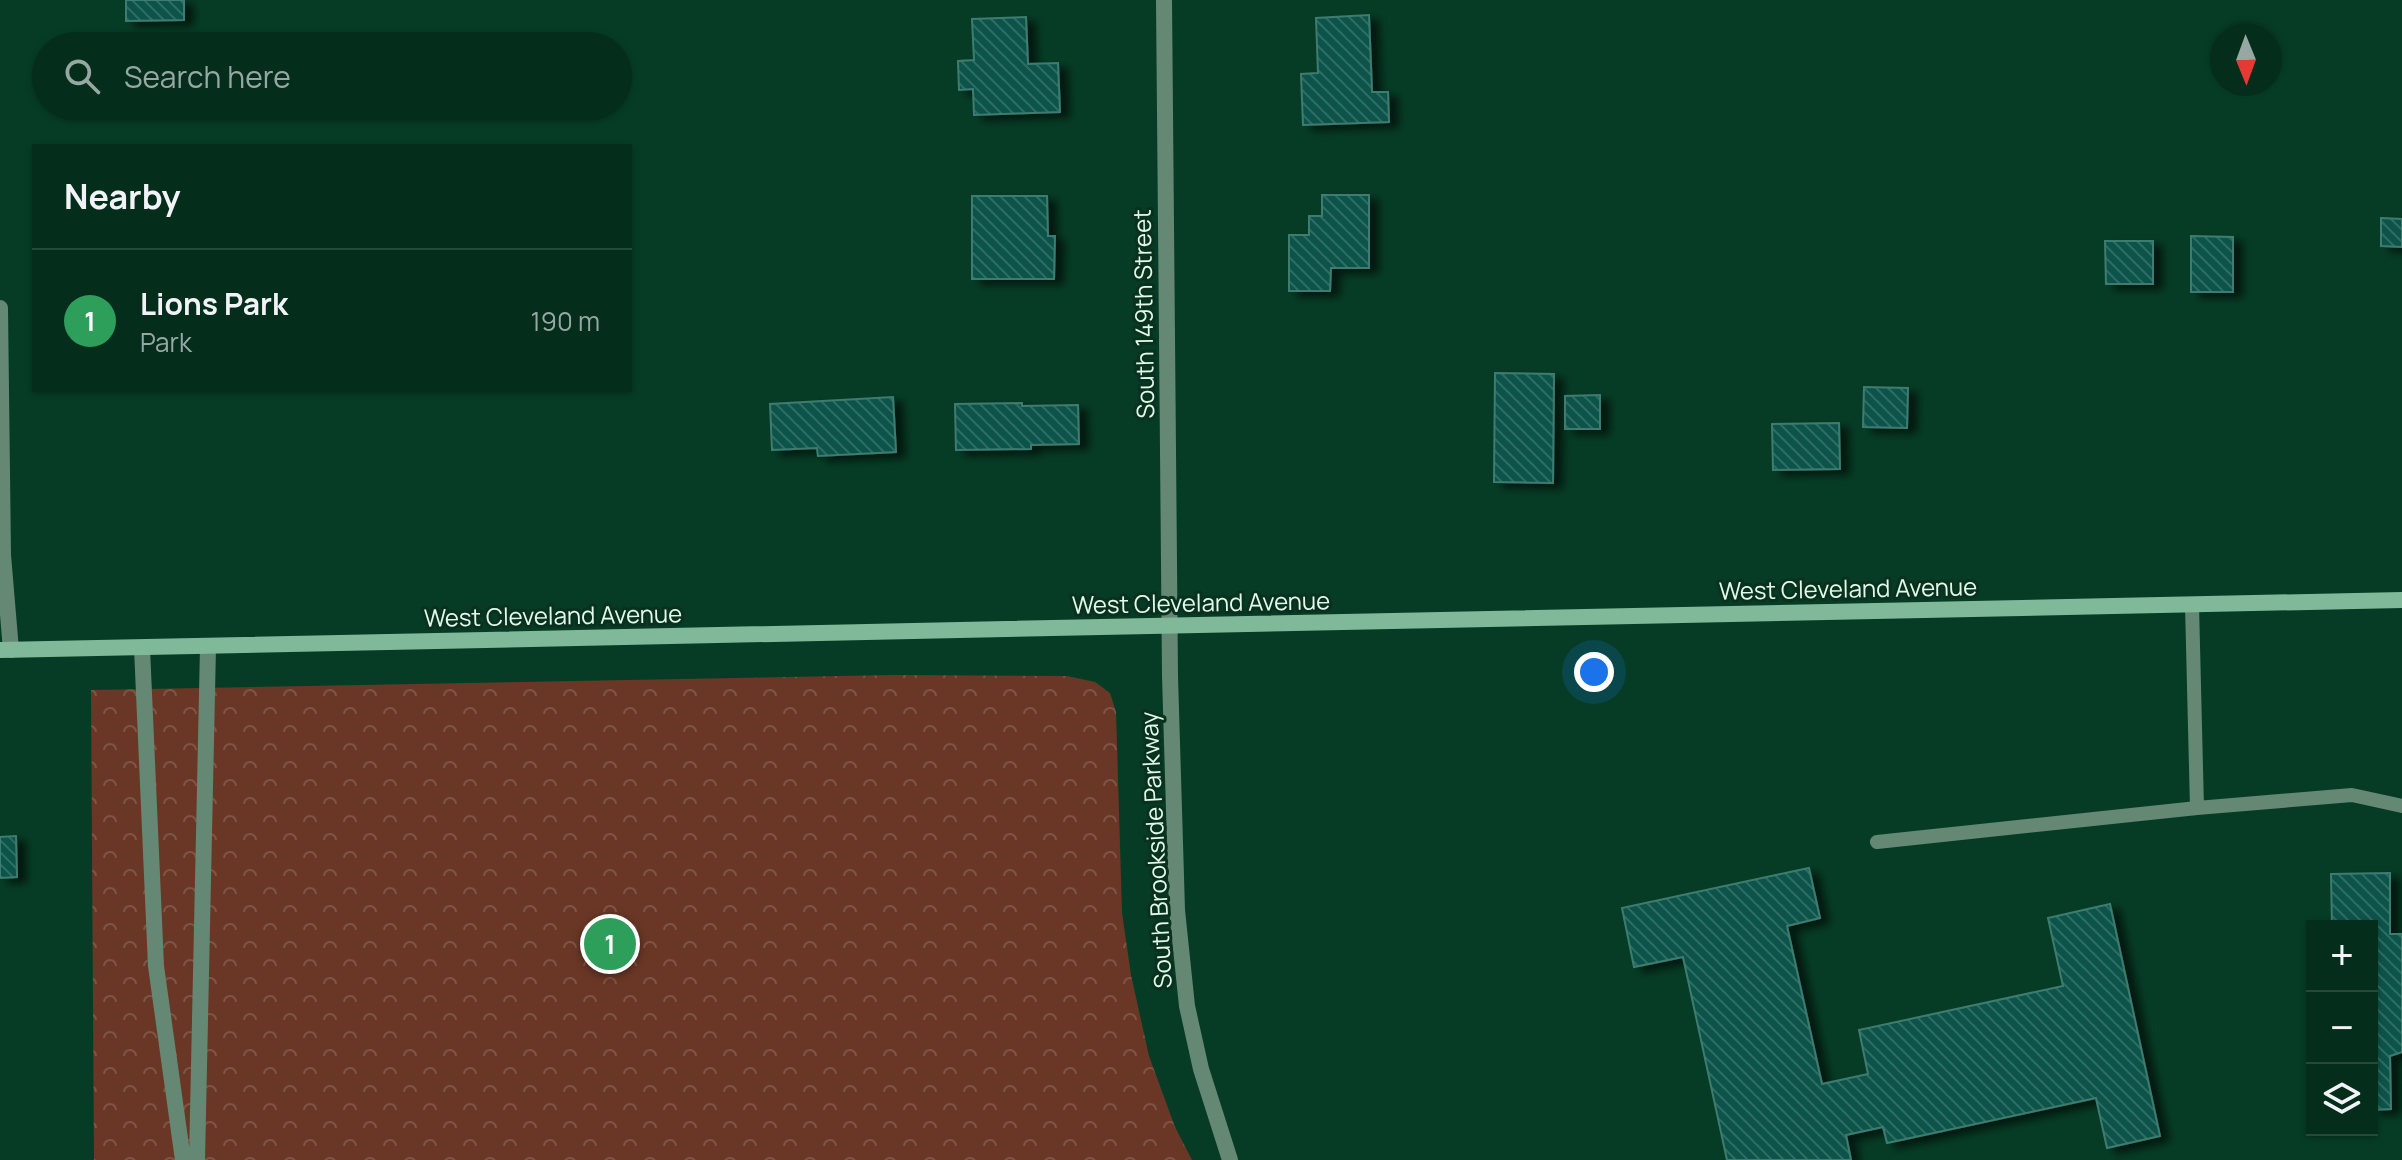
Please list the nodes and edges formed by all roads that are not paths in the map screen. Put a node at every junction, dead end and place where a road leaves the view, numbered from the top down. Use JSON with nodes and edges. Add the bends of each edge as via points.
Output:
{"nodes":[{"id":1,"x":1164,"y":0,"type":"edge"},
{"id":2,"x":0,"y":308,"type":"edge"},
{"id":3,"x":2402,"y":600,"type":"edge"},
{"id":4,"x":2192,"y":605,"type":"junction"},
{"id":5,"x":1170,"y":627,"type":"junction"},
{"id":6,"x":208,"y":647,"type":"junction"},
{"id":7,"x":142,"y":648,"type":"junction"},
{"id":8,"x":6,"y":650,"type":"edge"},
{"id":9,"x":2402,"y":806,"type":"edge"},
{"id":10,"x":2197,"y":808,"type":"junction"},
{"id":11,"x":1877,"y":842,"type":"dead end"},
{"id":12,"x":183,"y":1160,"type":"edge"},
{"id":13,"x":197,"y":1160,"type":"edge"},
{"id":14,"x":1230,"y":1160,"type":"edge"}],
"edges":[{"from":1,"to":5,"type":"street","name":"South 149th Street"},
{"from":2,"to":8,"type":"street"},
{"from":3,"to":4,"type":"main road","name":"West Cleveland Avenue"},
{"from":4,"to":5,"type":"main road","name":"West Cleveland Avenue"},
{"from":4,"to":10,"type":"lane"},
{"from":5,"to":6,"type":"main road","name":"West Cleveland Avenue"},
{"from":5,"to":14,"type":"street","name":"South Brookside Parkway","via":[[1177,910],[1187,1006]]},
{"from":6,"to":7,"type":"main road","name":"West Cleveland Avenue"},
{"from":6,"to":13,"type":"street"},
{"from":7,"to":8,"type":"main road","name":"West Cleveland Avenue"},
{"from":7,"to":12,"type":"street","via":[[156,966]]},
{"from":9,"to":10,"type":"lane","via":[[2352,795]]},
{"from":10,"to":11,"type":"lane"}]}
